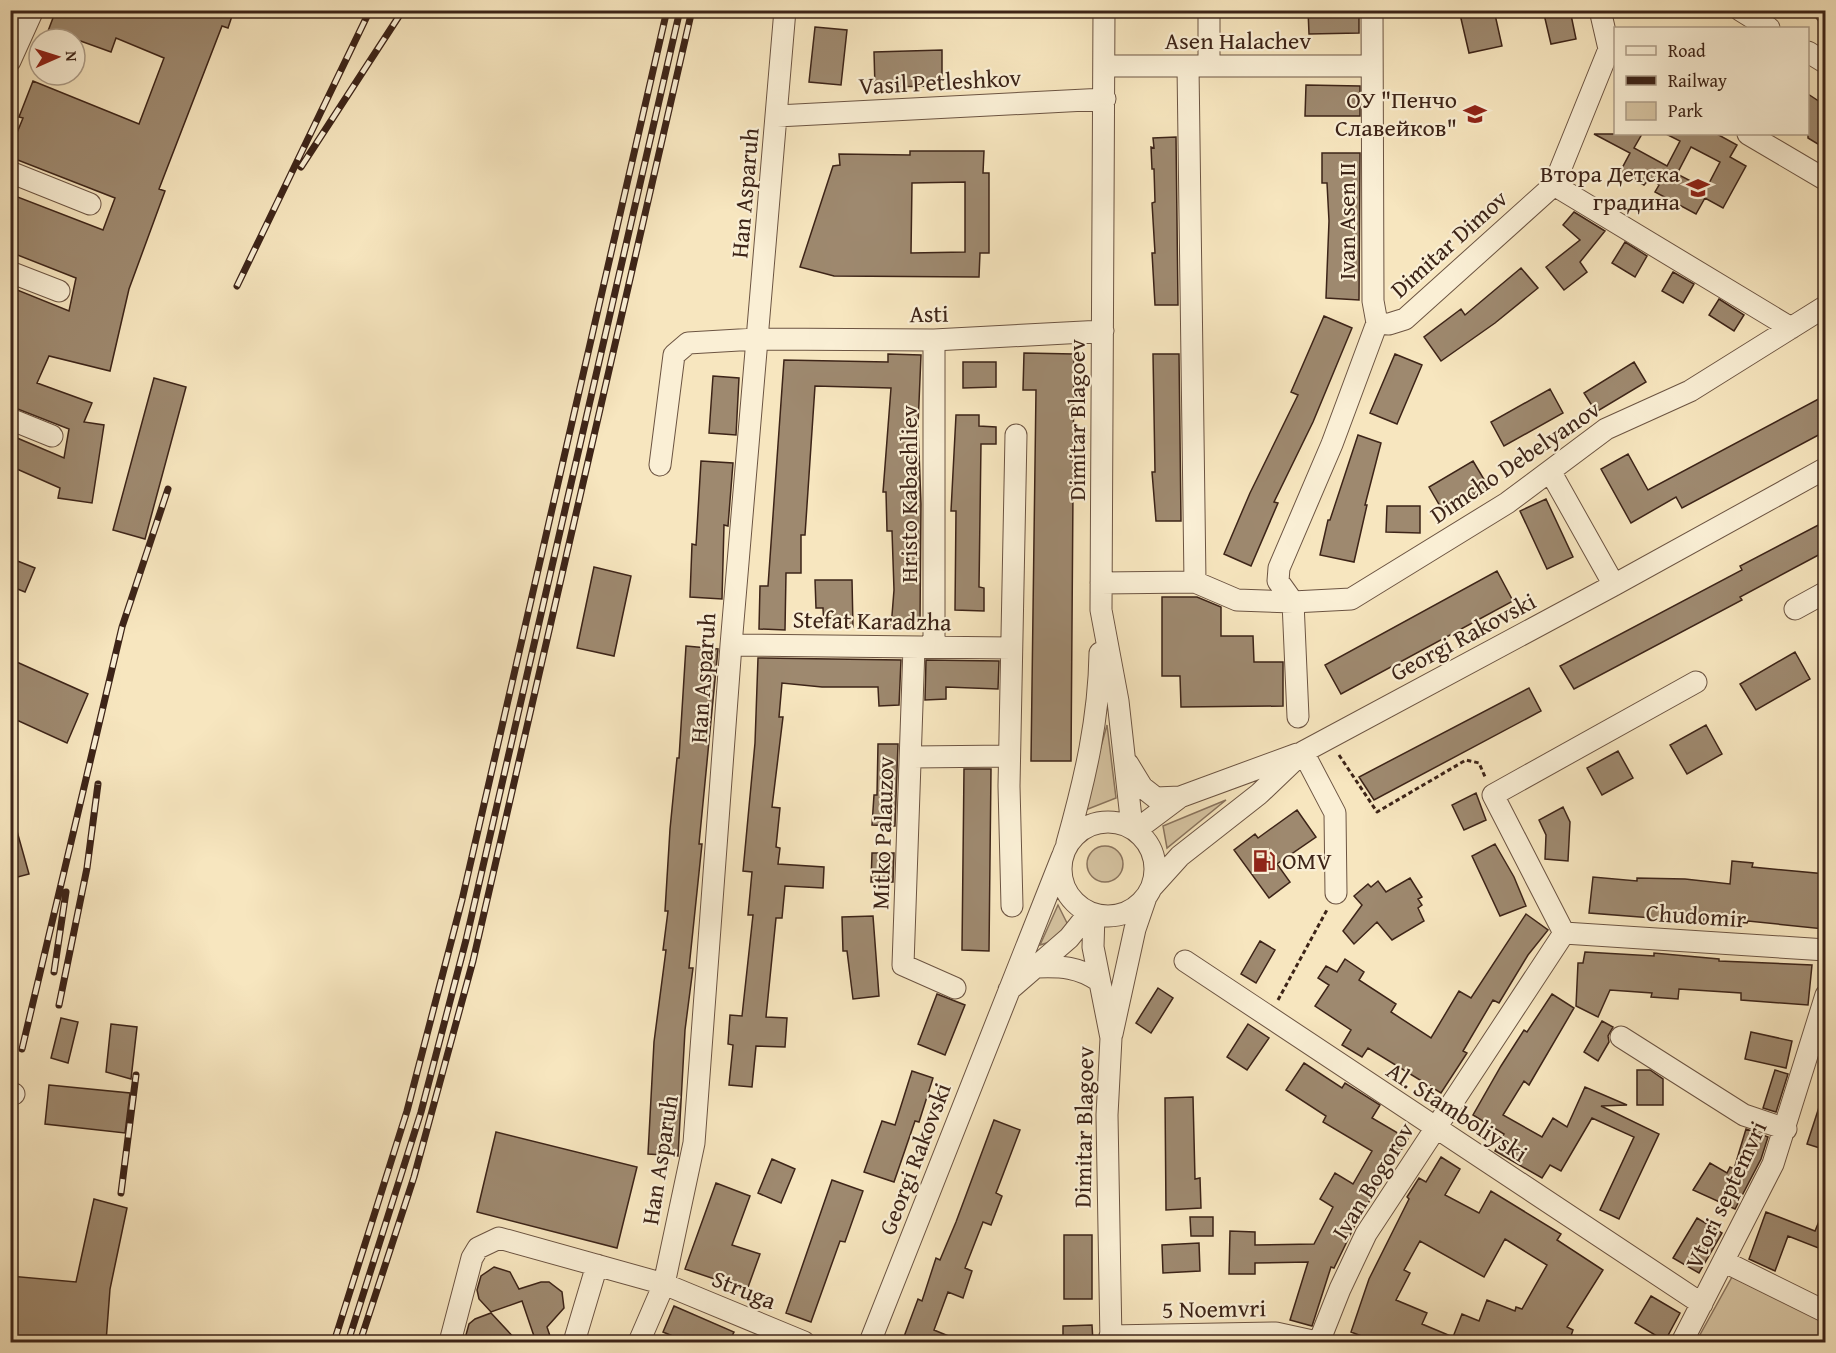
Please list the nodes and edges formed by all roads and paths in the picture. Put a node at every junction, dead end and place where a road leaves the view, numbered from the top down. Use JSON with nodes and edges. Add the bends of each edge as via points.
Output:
{"nodes":[{"id":1,"x":33,"y":10,"type":"edge"},
{"id":2,"x":785,"y":10,"type":"edge"},
{"id":3,"x":1104,"y":10,"type":"edge"},
{"id":4,"x":1209,"y":10,"type":"edge"},
{"id":5,"x":1372,"y":10,"type":"edge"},
{"id":6,"x":1600,"y":10,"type":"edge"},
{"id":7,"x":1740,"y":10,"type":"edge"},
{"id":8,"x":1767,"y":27,"type":"edge"},
{"id":9,"x":1612,"y":51,"type":"edge"},
{"id":10,"x":1809,"y":53,"type":"edge"},
{"id":11,"x":10,"y":61,"type":"edge"},
{"id":12,"x":1826,"y":63,"type":"edge"},
{"id":13,"x":1105,"y":66,"type":"junction"},
{"id":14,"x":1198,"y":66,"type":"junction"},
{"id":15,"x":1372,"y":66,"type":"junction"},
{"id":16,"x":1105,"y":99,"type":"junction"},
{"id":17,"x":777,"y":116,"type":"junction"},
{"id":18,"x":1750,"y":135,"type":"edge"},
{"id":19,"x":10,"y":172,"type":"edge"},
{"id":20,"x":1826,"y":180,"type":"edge"},
{"id":21,"x":1554,"y":185,"type":"junction"},
{"id":22,"x":90,"y":204,"type":"dead end"},
{"id":23,"x":10,"y":272,"type":"edge"},
{"id":24,"x":59,"y":291,"type":"dead end"},
{"id":25,"x":1826,"y":306,"type":"edge"},
{"id":26,"x":1377,"y":323,"type":"junction"},
{"id":27,"x":1791,"y":328,"type":"junction"},
{"id":28,"x":1103,"y":331,"type":"junction"},
{"id":29,"x":756,"y":339,"type":"junction"},
{"id":30,"x":934,"y":340,"type":"junction"},
{"id":31,"x":10,"y":419,"type":"edge"},
{"id":32,"x":1016,"y":435,"type":"dead end"},
{"id":33,"x":52,"y":436,"type":"dead end"},
{"id":34,"x":660,"y":465,"type":"dead end"},
{"id":35,"x":1826,"y":468,"type":"edge"},
{"id":36,"x":1550,"y":471,"type":"junction"},
{"id":37,"x":1195,"y":582,"type":"junction"},
{"id":38,"x":1101,"y":583,"type":"junction"},
{"id":39,"x":1614,"y":585,"type":"junction"},
{"id":40,"x":1826,"y":592,"type":"edge"},
{"id":41,"x":1293,"y":602,"type":"junction"},
{"id":42,"x":1795,"y":609,"type":"dead end"},
{"id":43,"x":1101,"y":610,"type":"junction"},
{"id":44,"x":731,"y":645,"type":"junction"},
{"id":45,"x":924,"y":647,"type":"junction"},
{"id":46,"x":1011,"y":648,"type":"junction"},
{"id":47,"x":1696,"y":682,"type":"dead end"},
{"id":48,"x":1298,"y":717,"type":"dead end"},
{"id":49,"x":1327,"y":738,"type":"junction"},
{"id":50,"x":1303,"y":752,"type":"junction"},
{"id":51,"x":1009,"y":756,"type":"junction"},
{"id":52,"x":912,"y":757,"type":"junction"},
{"id":53,"x":1126,"y":759,"type":"junction"},
{"id":54,"x":1493,"y":795,"type":"junction"},
{"id":55,"x":1180,"y":797,"type":"junction"},
{"id":56,"x":1134,"y":829,"type":"junction"},
{"id":57,"x":1063,"y":852,"type":"junction"},
{"id":58,"x":1149,"y":892,"type":"junction"},
{"id":59,"x":1336,"y":893,"type":"joint"},
{"id":60,"x":1012,"y":906,"type":"dead end"},
{"id":61,"x":1092,"y":913,"type":"junction"},
{"id":62,"x":1564,"y":933,"type":"junction"},
{"id":63,"x":1826,"y":950,"type":"edge"},
{"id":64,"x":1185,"y":961,"type":"dead end"},
{"id":65,"x":1037,"y":967,"type":"junction"},
{"id":66,"x":1099,"y":981,"type":"junction"},
{"id":67,"x":955,"y":988,"type":"dead end"},
{"id":68,"x":1006,"y":993,"type":"junction"},
{"id":69,"x":1826,"y":994,"type":"edge"},
{"id":70,"x":1269,"y":1017,"type":"junction"},
{"id":71,"x":1111,"y":1038,"type":"junction"},
{"id":72,"x":1621,"y":1038,"type":"dead end"},
{"id":73,"x":1436,"y":1128,"type":"junction"},
{"id":74,"x":1786,"y":1129,"type":"junction"},
{"id":75,"x":1725,"y":1262,"type":"junction"},
{"id":76,"x":597,"y":1265,"type":"junction"},
{"id":77,"x":664,"y":1284,"type":"junction"},
{"id":78,"x":1702,"y":1304,"type":"junction"},
{"id":79,"x":1826,"y":1312,"type":"edge"},
{"id":80,"x":1111,"y":1339,"type":"edge"},
{"id":81,"x":450,"y":1342,"type":"edge"},
{"id":82,"x":574,"y":1342,"type":"edge"},
{"id":83,"x":639,"y":1342,"type":"edge"},
{"id":84,"x":804,"y":1342,"type":"edge"},
{"id":85,"x":870,"y":1342,"type":"edge"},
{"id":86,"x":1318,"y":1342,"type":"edge"},
{"id":87,"x":1682,"y":1342,"type":"edge"}],
"edges":[{"from":1,"to":11,"type":"street"},
{"from":2,"to":17,"type":"street","name":"Han Asparuh"},
{"from":3,"to":13,"type":"street","name":"Dimitar Blagoev"},
{"from":4,"to":14,"type":"street"},
{"from":5,"to":15,"type":"street","name":"Ivan Asen II"},
{"from":6,"to":9,"type":"street","name":"Dimitar Dimov"},
{"from":7,"to":8,"type":"street"},
{"from":9,"to":21,"type":"street","name":"Dimitar Dimov"},
{"from":10,"to":12,"type":"street"},
{"from":13,"to":14,"type":"street","name":"Asen Halachev"},
{"from":13,"to":16,"type":"street","name":"Dimitar Blagoev"},
{"from":14,"to":15,"type":"street","name":"Asen Halachev"},
{"from":14,"to":37,"type":"street"},
{"from":15,"to":26,"type":"street","name":"Ivan Asen II","via":[[1373,301]]},
{"from":16,"to":17,"type":"street","name":"Vasil Petleshkov"},
{"from":16,"to":28,"type":"street","name":"Dimitar Blagoev"},
{"from":17,"to":29,"type":"street","name":"Han Asparuh"},
{"from":18,"to":20,"type":"street"},
{"from":19,"to":22,"type":"street"},
{"from":21,"to":26,"type":"street","name":"Dimitar Dimov","via":[[1405,319]]},
{"from":21,"to":27,"type":"street"},
{"from":23,"to":24,"type":"street"},
{"from":25,"to":27,"type":"street","name":"Dimcho Debelyanov"},
{"from":26,"to":41,"type":"street","name":"Dimitar Dimov","via":[[1332,444],[1279,568],[1278,581]]},
{"from":27,"to":36,"type":"street","name":"Dimcho Debelyanov","via":[[1690,391],[1606,429]]},
{"from":28,"to":30,"type":"street","name":"Asti"},
{"from":28,"to":38,"type":"street","name":"Dimitar Blagoev"},
{"from":29,"to":30,"type":"street","name":"Asti"},
{"from":29,"to":34,"type":"street","name":"Asti","via":[[688,343],[674,355]]},
{"from":29,"to":44,"type":"street","name":"Han Asparuh"},
{"from":30,"to":45,"type":"street","name":"Hristo Kabachliev"},
{"from":31,"to":33,"type":"street"},
{"from":32,"to":46,"type":"street"},
{"from":35,"to":39,"type":"street","name":"Georgi Rakovski"},
{"from":36,"to":39,"type":"street"},
{"from":36,"to":41,"type":"street","name":"Dimcho Debelyanov","via":[[1507,503],[1352,598]]},
{"from":37,"to":38,"type":"street"},
{"from":37,"to":41,"type":"street","name":"Dimcho Debelyanov","via":[[1237,600]]},
{"from":38,"to":43,"type":"street","name":"Dimitar Blagoev"},
{"from":39,"to":49,"type":"street","name":"Georgi Rakovski"},
{"from":40,"to":42,"type":"street"},
{"from":41,"to":48,"type":"street"},
{"from":43,"to":53,"type":"street","name":"Dimitar Blagoev"},
{"from":43,"to":57,"type":"street","via":[[1095,729]]},
{"from":44,"to":45,"type":"street","name":"Stefat Karadzha"},
{"from":44,"to":77,"type":"street","name":"Han Asparuh","via":[[694,1143]]},
{"from":45,"to":46,"type":"street","name":"Stefat Karadzha"},
{"from":45,"to":52,"type":"street","name":"Mitko Palauzov"},
{"from":46,"to":51,"type":"street"},
{"from":47,"to":54,"type":"street"},
{"from":49,"to":50,"type":"street","name":"Georgi Rakovski"},
{"from":49,"to":54,"type":"path","via":[[1377,812],[1466,760],[1479,763]]},
{"from":50,"to":55,"type":"street"},
{"from":50,"to":58,"type":"street","name":"Georgi Rakovski","via":[[1258,794],[1180,856]]},
{"from":50,"to":59,"type":"street","via":[[1335,813]]},
{"from":51,"to":52,"type":"street"},
{"from":51,"to":60,"type":"street"},
{"from":52,"to":67,"type":"street","name":"Mitko Palauzov","via":[[903,965]]},
{"from":53,"to":55,"type":"street","via":[[1142,787],[1156,798]]},
{"from":53,"to":56,"type":"street","name":"Dimitar Blagoev"},
{"from":54,"to":62,"type":"street"},
{"from":55,"to":56,"type":"street"},
{"from":56,"to":57,"type":"street","via":[[1102,821],[1081,830]]},
{"from":56,"to":58,"type":"street","via":[[1154,856],[1155,877]]},
{"from":57,"to":61,"type":"street","via":[[1063,884],[1069,896]]},
{"from":57,"to":68,"type":"street","name":"Georgi Rakovski"},
{"from":58,"to":61,"type":"street","via":[[1135,908],[1123,914]]},
{"from":58,"to":71,"type":"street","via":[[1135,929]]},
{"from":59,"to":70,"type":"path"},
{"from":61,"to":65,"type":"street","name":"Georgi Rakovski"},
{"from":61,"to":66,"type":"street","name":"Dimitar Blagoev"},
{"from":62,"to":63,"type":"street","name":"Chudomir"},
{"from":62,"to":73,"type":"street","name":"Ivan Bogorov"},
{"from":64,"to":70,"type":"street","name":"Al. Stamboliyski"},
{"from":65,"to":66,"type":"street","via":[[1065,966]]},
{"from":65,"to":68,"type":"street","name":"Georgi Rakovski"},
{"from":66,"to":71,"type":"street","name":"Dimitar Blagoev"},
{"from":68,"to":85,"type":"street","name":"Georgi Rakovski"},
{"from":69,"to":74,"type":"street","name":"Vtori septemvri"},
{"from":70,"to":73,"type":"street","name":"Al. Stamboliyski"},
{"from":71,"to":80,"type":"street","name":"Dimitar Blagoev","via":[[1107,1115]]},
{"from":72,"to":74,"type":"street","via":[[1744,1115]]},
{"from":73,"to":78,"type":"street","name":"Al. Stamboliyski"},
{"from":73,"to":86,"type":"street","name":"Ivan Bogorov","via":[[1366,1234]]},
{"from":74,"to":75,"type":"street","name":"Vtori septemvri"},
{"from":75,"to":78,"type":"street","name":"Vtori septemvri"},
{"from":75,"to":79,"type":"street"},
{"from":76,"to":77,"type":"street","name":"Struga"},
{"from":76,"to":81,"type":"street","name":"Struga","via":[[499,1238],[478,1248]]},
{"from":76,"to":82,"type":"street"},
{"from":77,"to":83,"type":"street","name":"Han Asparuh"},
{"from":77,"to":84,"type":"street","name":"Struga"},
{"from":78,"to":87,"type":"street","name":"Vtori septemvri"},
{"from":80,"to":86,"type":"street","name":"5 Noemvri","via":[[1276,1333]]}]}
